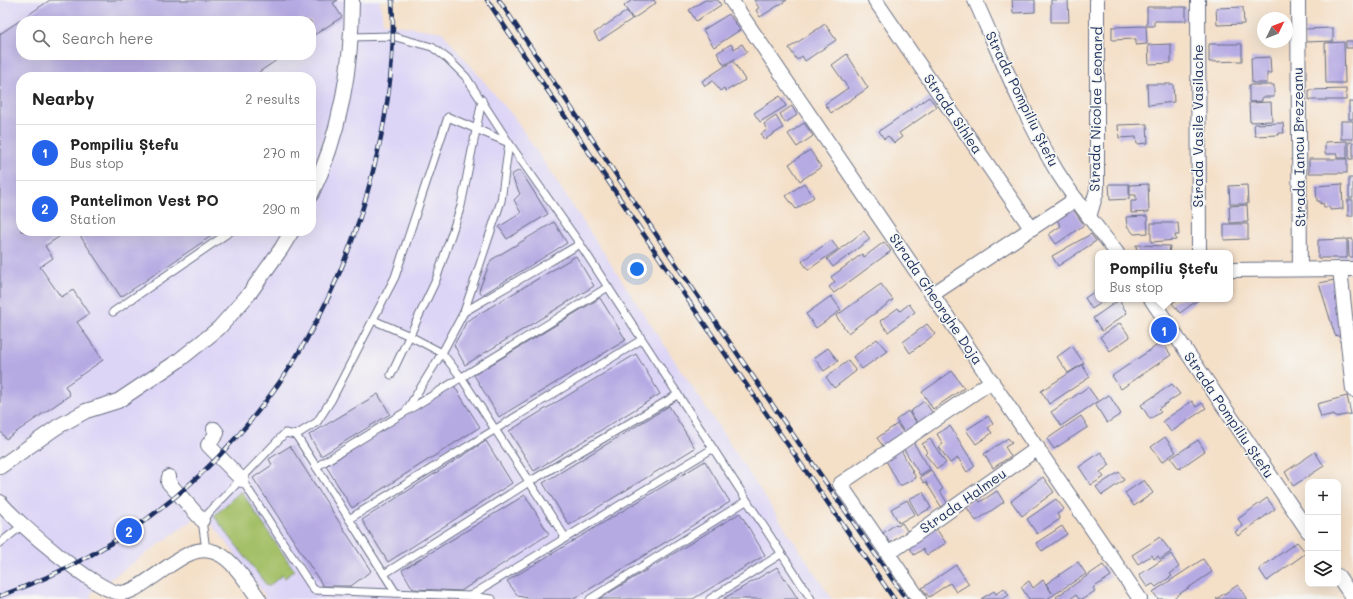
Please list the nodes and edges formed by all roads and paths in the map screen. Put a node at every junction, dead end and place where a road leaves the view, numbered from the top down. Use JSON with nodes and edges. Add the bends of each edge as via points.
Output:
{"nodes":[{"id":1,"x":352,"y":0,"type":"edge"},
{"id":2,"x":731,"y":0,"type":"edge"},
{"id":3,"x":875,"y":0,"type":"edge"},
{"id":4,"x":975,"y":0,"type":"edge"},
{"id":5,"x":1097,"y":0,"type":"edge"},
{"id":6,"x":1198,"y":0,"type":"edge"},
{"id":7,"x":1298,"y":0,"type":"edge"},
{"id":8,"x":351,"y":37,"type":"junction"},
{"id":9,"x":482,"y":100,"type":"junction"},
{"id":10,"x":476,"y":128,"type":"junction"},
{"id":11,"x":509,"y":143,"type":"junction"},
{"id":12,"x":316,"y":185,"type":"edge"},
{"id":13,"x":1076,"y":199,"type":"junction"},
{"id":14,"x":1089,"y":216,"type":"junction"},
{"id":15,"x":1030,"y":228,"type":"junction"},
{"id":16,"x":224,"y":236,"type":"edge"},
{"id":17,"x":289,"y":236,"type":"edge"},
{"id":18,"x":580,"y":244,"type":"junction"},
{"id":19,"x":1116,"y":250,"type":"edge"},
{"id":20,"x":1199,"y":250,"type":"edge"},
{"id":21,"x":1300,"y":269,"type":"junction"},
{"id":22,"x":1346,"y":269,"type":"edge"},
{"id":23,"x":1233,"y":270,"type":"edge"},
{"id":24,"x":608,"y":287,"type":"junction"},
{"id":25,"x":933,"y":294,"type":"junction"},
{"id":26,"x":1153,"y":302,"type":"edge"},
{"id":27,"x":113,"y":312,"type":"dead end"},
{"id":28,"x":464,"y":312,"type":"junction"},
{"id":29,"x":373,"y":320,"type":"junction"},
{"id":30,"x":410,"y":336,"type":"junction"},
{"id":31,"x":641,"y":340,"type":"junction"},
{"id":32,"x":442,"y":353,"type":"junction"},
{"id":33,"x":391,"y":375,"type":"dead end"},
{"id":34,"x":461,"y":377,"type":"junction"},
{"id":35,"x":992,"y":381,"type":"junction"},
{"id":36,"x":1353,"y":390,"type":"edge"},
{"id":37,"x":677,"y":395,"type":"junction"},
{"id":38,"x":406,"y":411,"type":"junction"},
{"id":39,"x":214,"y":429,"type":"dead end"},
{"id":40,"x":496,"y":430,"type":"junction"},
{"id":41,"x":296,"y":435,"type":"junction"},
{"id":42,"x":1038,"y":448,"type":"junction"},
{"id":43,"x":712,"y":449,"type":"junction"},
{"id":44,"x":316,"y":466,"type":"junction"},
{"id":45,"x":0,"y":467,"type":"edge"},
{"id":46,"x":169,"y":477,"type":"dead end"},
{"id":47,"x":242,"y":480,"type":"junction"},
{"id":48,"x":529,"y":482,"type":"junction"},
{"id":49,"x":746,"y":501,"type":"junction"},
{"id":50,"x":0,"y":502,"type":"edge"},
{"id":51,"x":349,"y":519,"type":"junction"},
{"id":52,"x":202,"y":520,"type":"junction"},
{"id":53,"x":23,"y":525,"type":"junction"},
{"id":54,"x":1305,"y":527,"type":"edge"},
{"id":55,"x":565,"y":537,"type":"junction"},
{"id":56,"x":0,"y":543,"type":"edge"},
{"id":57,"x":206,"y":550,"type":"junction"},
{"id":58,"x":781,"y":554,"type":"junction"},
{"id":59,"x":888,"y":554,"type":"junction"},
{"id":60,"x":384,"y":574,"type":"junction"},
{"id":61,"x":1341,"y":580,"type":"edge"},
{"id":62,"x":396,"y":593,"type":"junction"},
{"id":63,"x":470,"y":596,"type":"junction"},
{"id":64,"x":1353,"y":598,"type":"edge"},
{"id":65,"x":259,"y":599,"type":"edge"},
{"id":66,"x":492,"y":599,"type":"edge"},
{"id":67,"x":590,"y":599,"type":"edge"},
{"id":68,"x":710,"y":599,"type":"edge"},
{"id":69,"x":811,"y":599,"type":"edge"},
{"id":70,"x":919,"y":599,"type":"edge"},
{"id":71,"x":1140,"y":599,"type":"edge"}],
"edges":[{"from":1,"to":8,"type":"street"},
{"from":2,"to":25,"type":"street","name":"Strada Gheorghe Doja"},
{"from":3,"to":15,"type":"street","name":"Strada Sihlea"},
{"from":4,"to":13,"type":"street","name":"Strada Pompiliu Ștefu","via":[[1040,141]]},
{"from":5,"to":14,"type":"street","name":"Strada Nicolae Leonard","via":[[1097,190]]},
{"from":6,"to":20,"type":"street","name":"Strada Vasile Vasilache"},
{"from":7,"to":21,"type":"street","name":"Strada Iancu Brezeanu"},
{"from":8,"to":9,"type":"lane","via":[[392,36],[432,47],[448,58],[466,77]]},
{"from":8,"to":12,"type":"street","via":[[345,86],[334,134]]},
{"from":9,"to":10,"type":"lane"},
{"from":9,"to":11,"type":"lane"},
{"from":10,"to":11,"type":"lane"},
{"from":10,"to":29,"type":"lane","via":[[448,117],[395,277]]},
{"from":10,"to":30,"type":"lane","via":[[461,206],[436,280]]},
{"from":11,"to":18,"type":"lane"},
{"from":11,"to":28,"type":"lane","via":[[501,201]]},
{"from":13,"to":14,"type":"street","name":"Strada Pompiliu Ștefu"},
{"from":13,"to":15,"type":"street"},
{"from":14,"to":19,"type":"street","name":"Strada Pompiliu Ștefu"},
{"from":15,"to":25,"type":"street"},
{"from":16,"to":27,"type":"lane"},
{"from":17,"to":45,"type":"street","via":[[249,294],[219,328],[178,361],[118,401],[86,411],[51,431]]},
{"from":18,"to":24,"type":"lane"},
{"from":18,"to":28,"type":"lane"},
{"from":21,"to":22,"type":"street"},
{"from":21,"to":23,"type":"street"},
{"from":22,"to":36,"type":"street"},
{"from":24,"to":31,"type":"lane"},
{"from":24,"to":34,"type":"lane"},
{"from":25,"to":35,"type":"street","name":"Strada Gheorghe Doja"},
{"from":26,"to":54,"type":"street","name":"Strada Pompiliu Ștefu"},
{"from":28,"to":32,"type":"lane"},
{"from":29,"to":30,"type":"lane"},
{"from":29,"to":41,"type":"lane","via":[[332,399],[317,422]]},
{"from":30,"to":32,"type":"lane"},
{"from":30,"to":33,"type":"lane"},
{"from":31,"to":37,"type":"lane"},
{"from":31,"to":40,"type":"lane"},
{"from":32,"to":34,"type":"lane"},
{"from":32,"to":38,"type":"lane"},
{"from":34,"to":38,"type":"lane"},
{"from":34,"to":40,"type":"lane"},
{"from":35,"to":42,"type":"street","name":"Strada Gheorghe Doja"},
{"from":35,"to":59,"type":"street","via":[[840,484]]},
{"from":37,"to":43,"type":"lane"},
{"from":37,"to":48,"type":"lane"},
{"from":38,"to":44,"type":"lane"},
{"from":39,"to":47,"type":"street","via":[[217,433],[208,445]]},
{"from":40,"to":48,"type":"lane"},
{"from":40,"to":51,"type":"lane"},
{"from":41,"to":44,"type":"lane"},
{"from":41,"to":47,"type":"lane","via":[[285,433]]},
{"from":42,"to":59,"type":"street","name":"Strada Halmeu"},
{"from":42,"to":71,"type":"street","name":"Strada Gheorghe Doja"},
{"from":43,"to":49,"type":"lane"},
{"from":43,"to":55,"type":"lane"},
{"from":44,"to":51,"type":"lane"},
{"from":46,"to":52,"type":"street","via":[[168,482]]},
{"from":47,"to":52,"type":"lane"},
{"from":47,"to":62,"type":"lane","via":[[314,590]]},
{"from":48,"to":55,"type":"lane"},
{"from":48,"to":60,"type":"lane"},
{"from":49,"to":58,"type":"lane"},
{"from":49,"to":67,"type":"lane"},
{"from":50,"to":53,"type":"street"},
{"from":51,"to":60,"type":"lane"},
{"from":52,"to":57,"type":"lane"},
{"from":53,"to":56,"type":"lane"},
{"from":53,"to":57,"type":"street","via":[[102,587],[119,593],[137,588],[189,554]]},
{"from":55,"to":63,"type":"lane"},
{"from":57,"to":65,"type":"street","via":[[216,552],[227,559]]},
{"from":58,"to":68,"type":"lane"},
{"from":58,"to":69,"type":"lane"},
{"from":59,"to":70,"type":"street"},
{"from":60,"to":62,"type":"lane"},
{"from":61,"to":64,"type":"street"},
{"from":62,"to":63,"type":"lane"},
{"from":63,"to":66,"type":"lane"}]}
